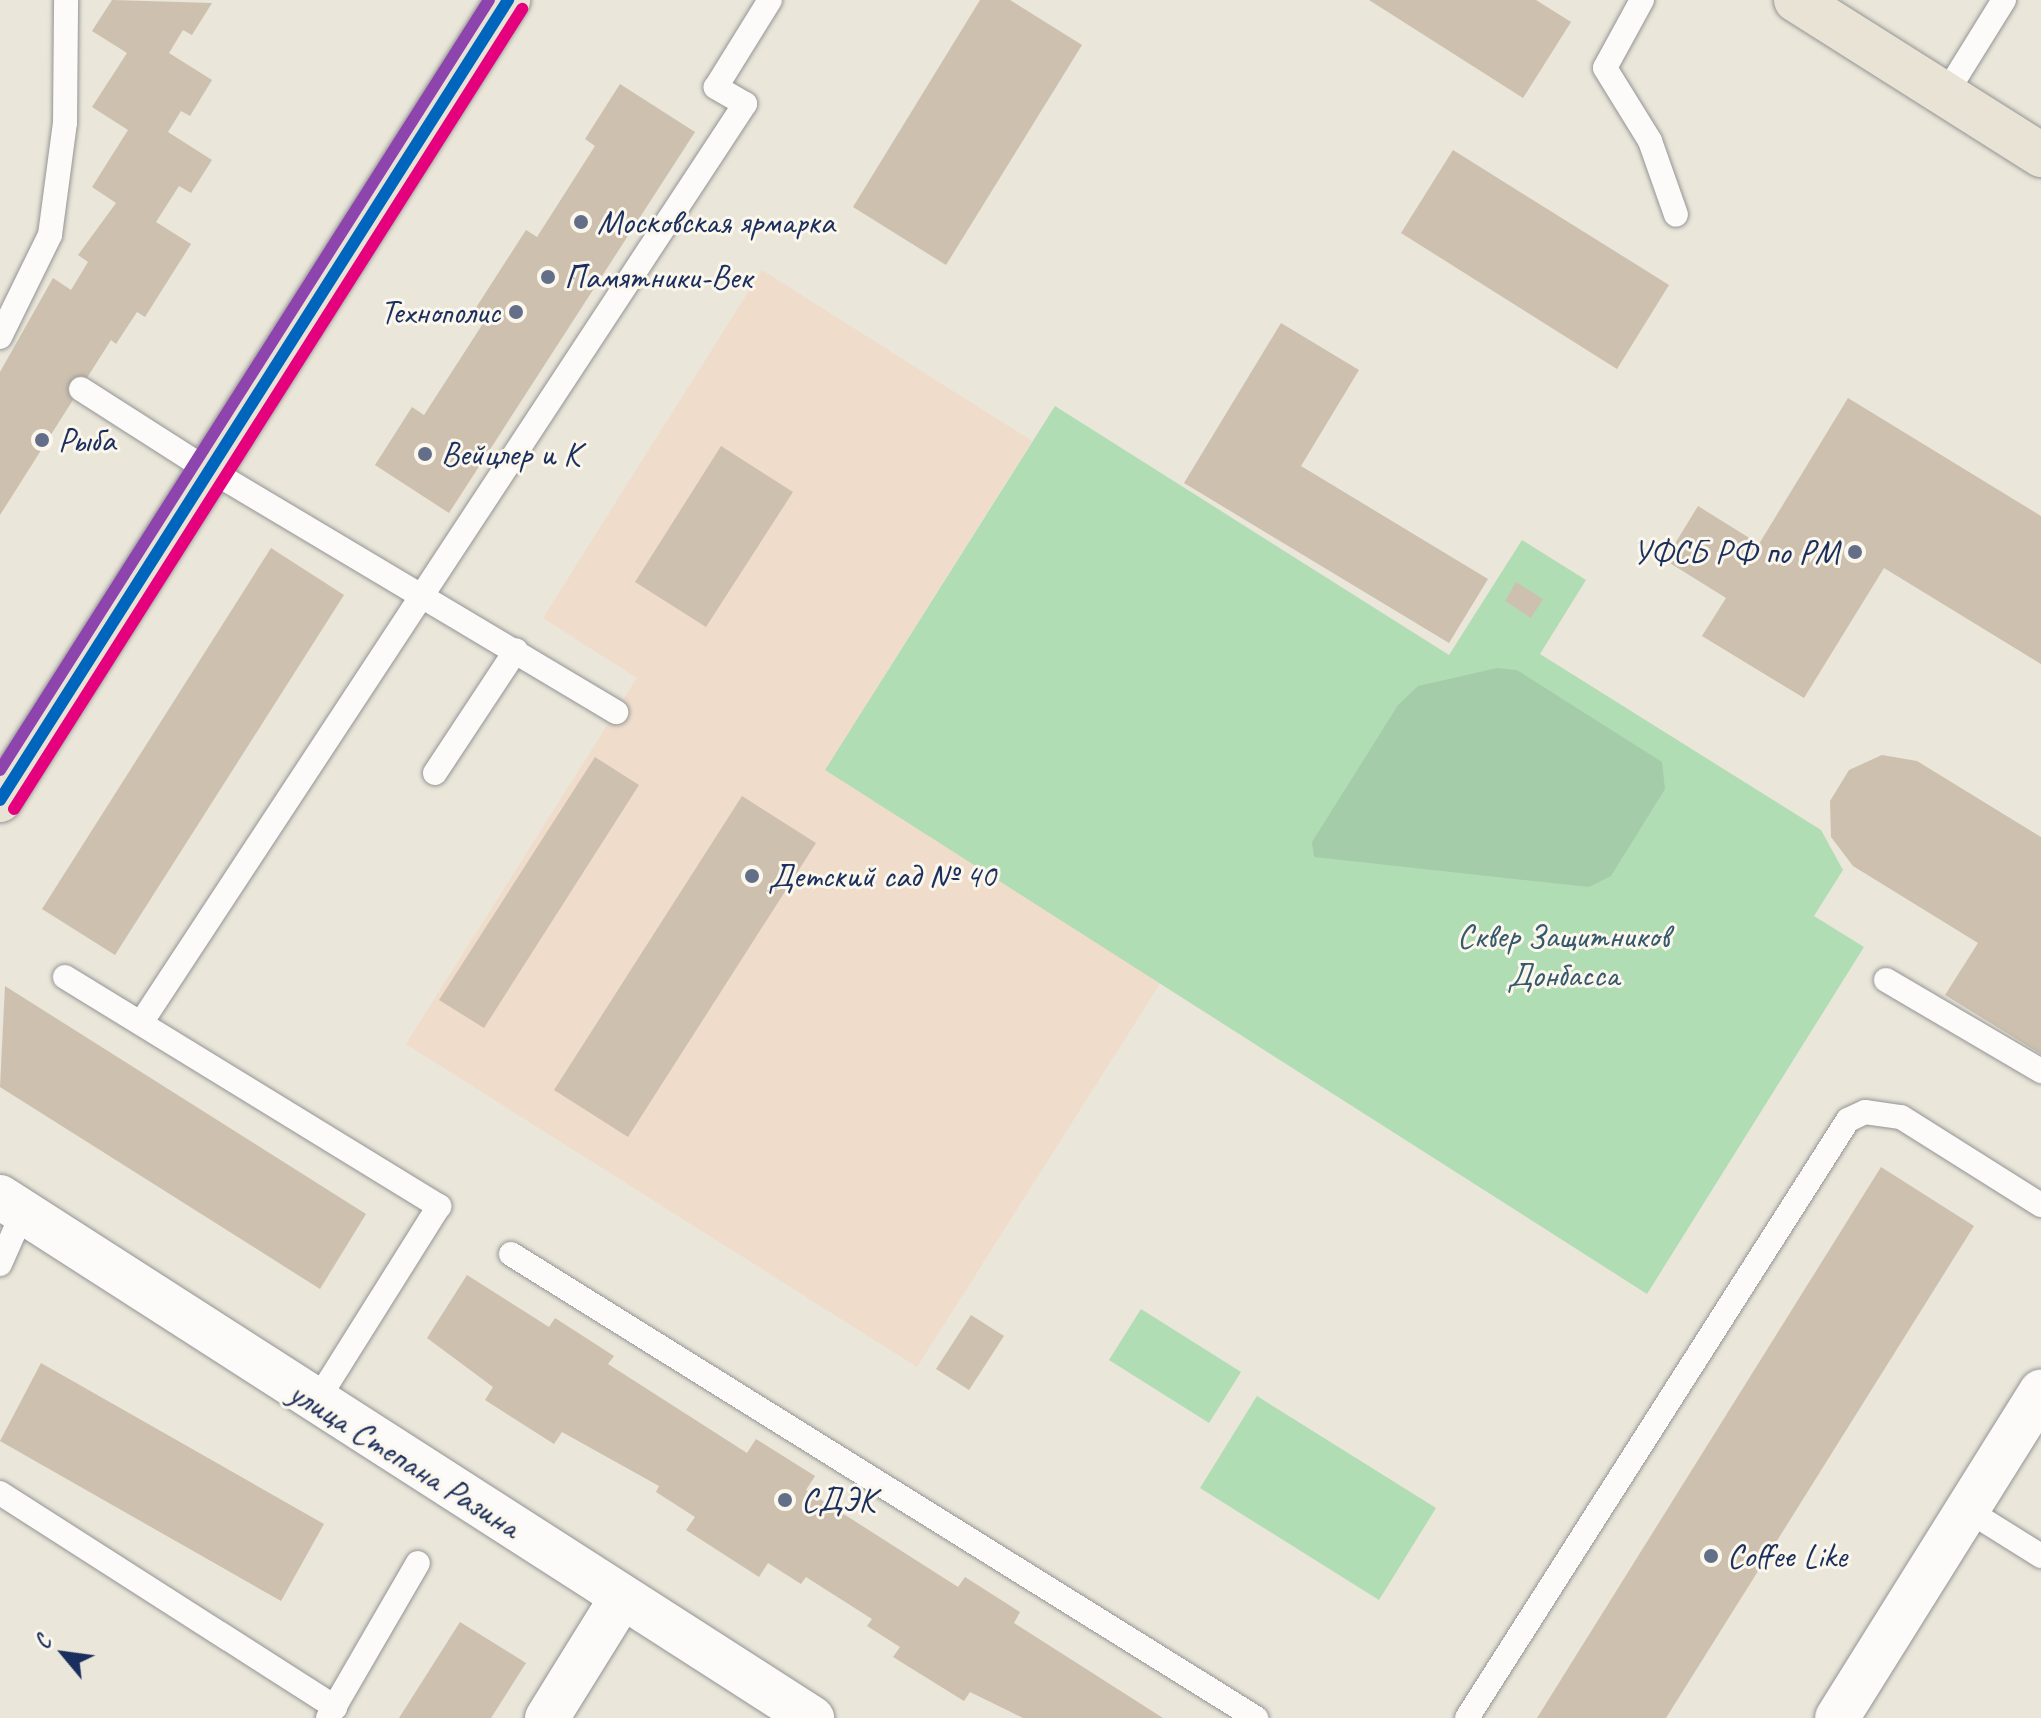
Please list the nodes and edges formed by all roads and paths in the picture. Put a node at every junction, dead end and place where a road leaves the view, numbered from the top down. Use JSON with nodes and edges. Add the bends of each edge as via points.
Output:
{"nodes":[{"id":1,"x":66,"y":0,"type":"edge"},
{"id":2,"x":508,"y":0,"type":"edge"},
{"id":3,"x":770,"y":0,"type":"edge"},
{"id":4,"x":1642,"y":0,"type":"edge"},
{"id":5,"x":1796,"y":0,"type":"edge"},
{"id":6,"x":2004,"y":0,"type":"edge"},
{"id":7,"x":1945,"y":95,"type":"junction"},
{"id":8,"x":2041,"y":155,"type":"edge"},
{"id":9,"x":1676,"y":215,"type":"dead end"},
{"id":10,"x":5,"y":341,"type":"edge"},
{"id":11,"x":81,"y":389,"type":"dead end"},
{"id":12,"x":210,"y":470,"type":"junction"},
{"id":13,"x":424,"y":593,"type":"junction"},
{"id":14,"x":516,"y":650,"type":"junction"},
{"id":15,"x":616,"y":712,"type":"dead end"},
{"id":16,"x":435,"y":773,"type":"dead end"},
{"id":17,"x":0,"y":800,"type":"edge"},
{"id":18,"x":65,"y":977,"type":"dead end"},
{"id":19,"x":1886,"y":980,"type":"dead end"},
{"id":20,"x":141,"y":1023,"type":"junction"},
{"id":21,"x":2041,"y":1071,"type":"edge"},
{"id":22,"x":2041,"y":1205,"type":"edge"},
{"id":23,"x":8,"y":1207,"type":"edge"},
{"id":24,"x":511,"y":1254,"type":"dead end"},
{"id":25,"x":0,"y":1264,"type":"edge"},
{"id":26,"x":2041,"y":1391,"type":"edge"},
{"id":27,"x":316,"y":1402,"type":"junction"},
{"id":28,"x":0,"y":1493,"type":"edge"},
{"id":29,"x":1969,"y":1511,"type":"junction"},
{"id":30,"x":2041,"y":1556,"type":"edge"},
{"id":31,"x":418,"y":1563,"type":"dead end"},
{"id":32,"x":622,"y":1597,"type":"junction"},
{"id":33,"x":331,"y":1712,"type":"edge"},
{"id":34,"x":547,"y":1718,"type":"edge"},
{"id":35,"x":812,"y":1718,"type":"edge"},
{"id":36,"x":1256,"y":1718,"type":"edge"},
{"id":37,"x":1467,"y":1718,"type":"edge"},
{"id":38,"x":1837,"y":1718,"type":"edge"}],
"edges":[{"from":1,"to":10,"type":"lane","via":[[65,123],[50,235]]},
{"from":2,"to":12,"type":"main road"},
{"from":3,"to":13,"type":"lane","via":[[716,87],[745,104]]},
{"from":4,"to":9,"type":"lane","via":[[1605,68],[1650,141]]},
{"from":5,"to":7,"type":"main road"},
{"from":6,"to":7,"type":"lane"},
{"from":7,"to":8,"type":"main road"},
{"from":11,"to":12,"type":"lane"},
{"from":12,"to":13,"type":"lane"},
{"from":12,"to":17,"type":"main road"},
{"from":13,"to":14,"type":"lane"},
{"from":13,"to":20,"type":"lane"},
{"from":14,"to":15,"type":"lane"},
{"from":14,"to":16,"type":"lane"},
{"from":18,"to":20,"type":"lane"},
{"from":19,"to":21,"type":"lane"},
{"from":20,"to":27,"type":"lane","via":[[439,1206]]},
{"from":22,"to":37,"type":"lane","via":[[1901,1117],[1865,1112],[1848,1120]]},
{"from":23,"to":25,"type":"lane"},
{"from":23,"to":27,"type":"street","name":"улица Степана Разина"},
{"from":24,"to":36,"type":"lane"},
{"from":26,"to":29,"type":"street"},
{"from":27,"to":32,"type":"street","name":"улица Степана Разина"},
{"from":28,"to":33,"type":"lane"},
{"from":29,"to":30,"type":"lane"},
{"from":29,"to":38,"type":"street"},
{"from":31,"to":33,"type":"lane"},
{"from":32,"to":34,"type":"street"},
{"from":32,"to":35,"type":"street","name":"улица Степана Разина"}]}
